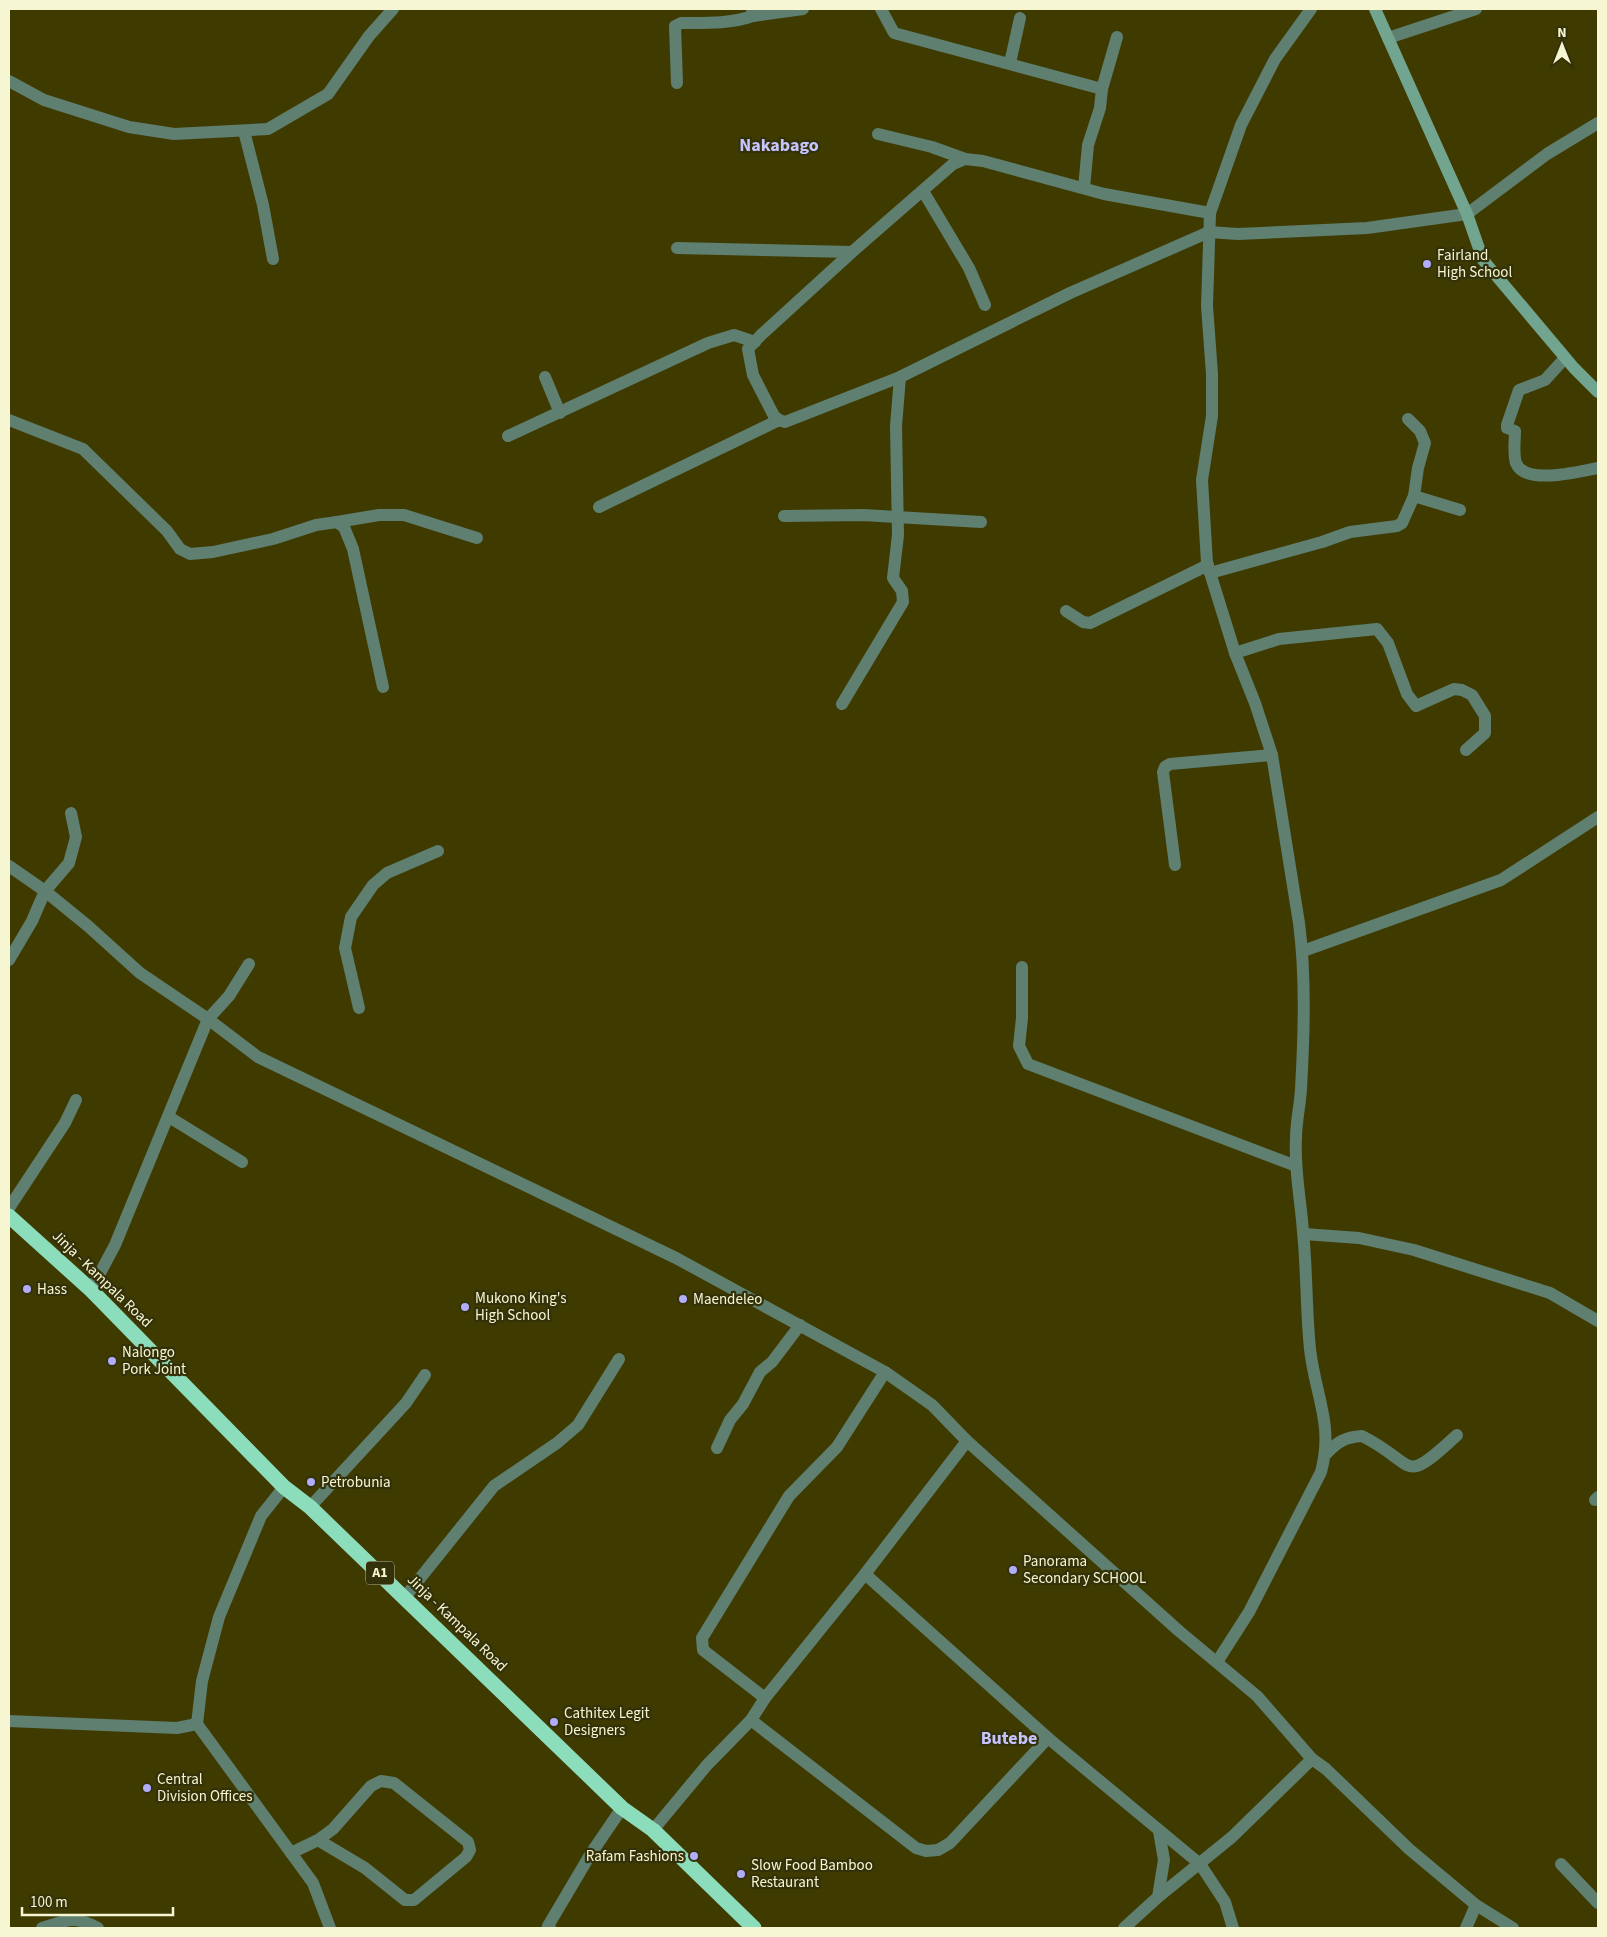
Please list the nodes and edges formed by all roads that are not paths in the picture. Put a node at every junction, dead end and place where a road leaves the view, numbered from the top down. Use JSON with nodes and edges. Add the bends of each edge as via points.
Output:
{"nodes":[{"id":1,"x":393,"y":9,"type":"edge"},
{"id":2,"x":803,"y":9,"type":"edge"},
{"id":3,"x":881,"y":9,"type":"edge"},
{"id":4,"x":1311,"y":9,"type":"edge"},
{"id":5,"x":1375,"y":9,"type":"edge"},
{"id":6,"x":1476,"y":9,"type":"edge"},
{"id":7,"x":753,"y":13,"type":"edge"},
{"id":8,"x":1020,"y":18,"type":"dead end"},
{"id":9,"x":1117,"y":37,"type":"dead end"},
{"id":10,"x":1388,"y":38,"type":"junction"},
{"id":11,"x":1010,"y":63,"type":"junction"},
{"id":12,"x":9,"y":81,"type":"edge"},
{"id":13,"x":677,"y":83,"type":"dead end"},
{"id":14,"x":1102,"y":89,"type":"junction"},
{"id":15,"x":1598,"y":123,"type":"edge"},
{"id":16,"x":244,"y":131,"type":"junction"},
{"id":17,"x":878,"y":134,"type":"dead end"},
{"id":18,"x":965,"y":159,"type":"junction"},
{"id":19,"x":1084,"y":188,"type":"junction"},
{"id":20,"x":923,"y":191,"type":"junction"},
{"id":21,"x":1210,"y":213,"type":"junction"},
{"id":22,"x":1467,"y":214,"type":"junction"},
{"id":23,"x":1208,"y":232,"type":"junction"},
{"id":24,"x":677,"y":248,"type":"dead end"},
{"id":25,"x":852,"y":252,"type":"junction"},
{"id":26,"x":273,"y":260,"type":"dead end"},
{"id":27,"x":985,"y":304,"type":"dead end"},
{"id":28,"x":754,"y":342,"type":"junction"},
{"id":29,"x":1565,"y":358,"type":"junction"},
{"id":30,"x":545,"y":377,"type":"dead end"},
{"id":31,"x":900,"y":377,"type":"junction"},
{"id":32,"x":1598,"y":392,"type":"edge"},
{"id":33,"x":560,"y":413,"type":"junction"},
{"id":34,"x":1408,"y":419,"type":"dead end"},
{"id":35,"x":9,"y":420,"type":"edge"},
{"id":36,"x":778,"y":420,"type":"junction"},
{"id":37,"x":508,"y":436,"type":"dead end"},
{"id":38,"x":1598,"y":468,"type":"edge"},
{"id":39,"x":1414,"y":496,"type":"junction"},
{"id":40,"x":599,"y":507,"type":"dead end"},
{"id":41,"x":1460,"y":510,"type":"dead end"},
{"id":42,"x":784,"y":516,"type":"dead end"},
{"id":43,"x":897,"y":517,"type":"junction"},
{"id":44,"x":337,"y":522,"type":"junction"},
{"id":45,"x":981,"y":522,"type":"dead end"},
{"id":46,"x":476,"y":538,"type":"dead end"},
{"id":47,"x":1209,"y":569,"type":"junction"},
{"id":48,"x":1066,"y":611,"type":"dead end"},
{"id":49,"x":1235,"y":653,"type":"junction"},
{"id":50,"x":383,"y":688,"type":"dead end"},
{"id":51,"x":842,"y":704,"type":"dead end"},
{"id":52,"x":1466,"y":750,"type":"dead end"},
{"id":53,"x":1272,"y":755,"type":"junction"},
{"id":54,"x":71,"y":813,"type":"dead end"},
{"id":55,"x":1598,"y":817,"type":"edge"},
{"id":56,"x":438,"y":850,"type":"dead end"},
{"id":57,"x":1175,"y":865,"type":"dead end"},
{"id":58,"x":9,"y":866,"type":"edge"},
{"id":59,"x":45,"y":891,"type":"junction"},
{"id":60,"x":1303,"y":951,"type":"junction"},
{"id":61,"x":9,"y":960,"type":"edge"},
{"id":62,"x":250,"y":964,"type":"dead end"},
{"id":63,"x":1022,"y":967,"type":"dead end"},
{"id":64,"x":359,"y":1008,"type":"dead end"},
{"id":65,"x":208,"y":1019,"type":"junction"},
{"id":66,"x":76,"y":1100,"type":"dead end"},
{"id":67,"x":168,"y":1117,"type":"junction"},
{"id":68,"x":242,"y":1162,"type":"dead end"},
{"id":69,"x":1296,"y":1166,"type":"junction"},
{"id":70,"x":10,"y":1218,"type":"edge"},
{"id":71,"x":1304,"y":1234,"type":"junction"},
{"id":72,"x":91,"y":1290,"type":"junction"},
{"id":73,"x":1598,"y":1321,"type":"edge"},
{"id":74,"x":800,"y":1325,"type":"junction"},
{"id":75,"x":618,"y":1359,"type":"dead end"},
{"id":76,"x":885,"y":1372,"type":"junction"},
{"id":77,"x":425,"y":1375,"type":"dead end"},
{"id":78,"x":1457,"y":1435,"type":"dead end"},
{"id":79,"x":967,"y":1441,"type":"junction"},
{"id":80,"x":717,"y":1448,"type":"dead end"},
{"id":81,"x":1326,"y":1454,"type":"junction"},
{"id":82,"x":284,"y":1488,"type":"junction"},
{"id":83,"x":310,"y":1507,"type":"junction"},
{"id":84,"x":865,"y":1574,"type":"junction"},
{"id":85,"x":405,"y":1597,"type":"junction"},
{"id":86,"x":1217,"y":1662,"type":"junction"},
{"id":87,"x":765,"y":1698,"type":"junction"},
{"id":88,"x":751,"y":1720,"type":"junction"},
{"id":89,"x":9,"y":1721,"type":"edge"},
{"id":90,"x":197,"y":1724,"type":"junction"},
{"id":91,"x":1048,"y":1738,"type":"junction"},
{"id":92,"x":1312,"y":1759,"type":"junction"},
{"id":93,"x":622,"y":1808,"type":"junction"},
{"id":94,"x":653,"y":1830,"type":"junction"},
{"id":95,"x":1159,"y":1831,"type":"junction"},
{"id":96,"x":318,"y":1840,"type":"junction"},
{"id":97,"x":291,"y":1853,"type":"junction"},
{"id":98,"x":1200,"y":1864,"type":"junction"},
{"id":99,"x":1561,"y":1864,"type":"dead end"},
{"id":100,"x":1158,"y":1897,"type":"junction"},
{"id":101,"x":1598,"y":1903,"type":"edge"},
{"id":102,"x":1476,"y":1906,"type":"junction"},
{"id":103,"x":42,"y":1928,"type":"edge"},
{"id":104,"x":98,"y":1928,"type":"edge"},
{"id":105,"x":330,"y":1928,"type":"edge"},
{"id":106,"x":549,"y":1928,"type":"edge"},
{"id":107,"x":754,"y":1928,"type":"edge"},
{"id":108,"x":1124,"y":1928,"type":"edge"},
{"id":109,"x":1233,"y":1928,"type":"edge"},
{"id":110,"x":1466,"y":1928,"type":"edge"},
{"id":111,"x":1513,"y":1928,"type":"edge"}],
"edges":[{"from":1,"to":16,"type":"street","via":[[369,36],[328,94],[268,129]]},
{"from":2,"to":7,"type":"street"},
{"from":3,"to":11,"type":"street","via":[[894,33]]},
{"from":4,"to":21,"type":"street","via":[[1275,59],[1241,125]]},
{"from":5,"to":10,"type":"street"},
{"from":6,"to":10,"type":"street"},
{"from":7,"to":13,"type":"street","via":[[721,24],[681,23],[675,26]]},
{"from":8,"to":11,"type":"street"},
{"from":9,"to":14,"type":"street"},
{"from":10,"to":22,"type":"street"},
{"from":11,"to":14,"type":"street"},
{"from":12,"to":16,"type":"street","via":[[44,100],[129,127],[174,134]]},
{"from":14,"to":19,"type":"street","via":[[1100,108],[1088,145]]},
{"from":15,"to":22,"type":"street","via":[[1547,154]]},
{"from":16,"to":26,"type":"street"},
{"from":17,"to":18,"type":"street"},
{"from":18,"to":19,"type":"street"},
{"from":18,"to":20,"type":"street","via":[[953,164]]},
{"from":19,"to":21,"type":"street"},
{"from":20,"to":25,"type":"street"},
{"from":20,"to":27,"type":"street","via":[[969,268]]},
{"from":21,"to":23,"type":"street"},
{"from":22,"to":23,"type":"street","via":[[1367,228],[1238,234]]},
{"from":22,"to":29,"type":"street","via":[[1478,252],[1489,269]]},
{"from":23,"to":31,"type":"street","via":[[1070,293]]},
{"from":23,"to":47,"type":"street","via":[[1206,306],[1212,416],[1202,480]]},
{"from":24,"to":25,"type":"street"},
{"from":25,"to":28,"type":"street"},
{"from":28,"to":33,"type":"street","via":[[734,334],[708,343]]},
{"from":28,"to":36,"type":"street","via":[[748,349],[753,375]]},
{"from":29,"to":32,"type":"street"},
{"from":29,"to":38,"type":"street","via":[[1545,380],[1519,390],[1507,425],[1514,431],[1515,461],[1532,475],[1559,475]]},
{"from":30,"to":33,"type":"street"},
{"from":31,"to":36,"type":"street","via":[[808,415],[785,422]]},
{"from":31,"to":43,"type":"street","via":[[896,426]]},
{"from":33,"to":37,"type":"street"},
{"from":34,"to":39,"type":"street","via":[[1420,431],[1425,443]]},
{"from":35,"to":44,"type":"street","via":[[84,449],[167,531],[180,549],[190,554],[273,539]]},
{"from":36,"to":40,"type":"street"},
{"from":39,"to":41,"type":"street"},
{"from":39,"to":47,"type":"street","via":[[1402,523],[1397,526],[1350,532],[1322,542]]},
{"from":42,"to":43,"type":"street"},
{"from":43,"to":45,"type":"street"},
{"from":43,"to":51,"type":"street","via":[[894,578],[902,591],[903,602]]},
{"from":44,"to":46,"type":"street","via":[[379,515],[404,515]]},
{"from":44,"to":50,"type":"street","via":[[344,527],[353,549]]},
{"from":47,"to":48,"type":"street","via":[[1090,623]]},
{"from":47,"to":49,"type":"street"},
{"from":49,"to":52,"type":"street","via":[[1279,639],[1377,629],[1388,643],[1407,694],[1416,706],[1454,689],[1472,696],[1484,716],[1485,733]]},
{"from":49,"to":53,"type":"street"},
{"from":53,"to":57,"type":"street","via":[[1165,767]]},
{"from":53,"to":60,"type":"street"},
{"from":54,"to":59,"type":"street","via":[[76,837],[69,862]]},
{"from":55,"to":60,"type":"street","via":[[1501,880]]},
{"from":56,"to":64,"type":"street","via":[[387,873],[373,885],[351,917],[345,948]]},
{"from":58,"to":59,"type":"street"},
{"from":59,"to":61,"type":"street"},
{"from":59,"to":65,"type":"street","via":[[140,973]]},
{"from":60,"to":69,"type":"street","via":[[1301,1091]]},
{"from":62,"to":65,"type":"street"},
{"from":63,"to":69,"type":"street","via":[[1019,1046],[1028,1064]]},
{"from":65,"to":67,"type":"street"},
{"from":65,"to":74,"type":"street","via":[[258,1058],[676,1258]]},
{"from":66,"to":70,"type":"street"},
{"from":67,"to":68,"type":"street"},
{"from":67,"to":72,"type":"street","via":[[115,1245]]},
{"from":69,"to":71,"type":"street"},
{"from":70,"to":72,"type":"highway","name":"Jinja - Kampala Road","number":"A1"},
{"from":71,"to":73,"type":"street","via":[[1359,1238],[1414,1250],[1550,1293]]},
{"from":71,"to":81,"type":"street","via":[[1310,1351],[1327,1435]]},
{"from":72,"to":82,"type":"highway","name":"Jinja - Kampala Road","number":"A1"},
{"from":74,"to":76,"type":"street"},
{"from":74,"to":80,"type":"street","via":[[772,1362],[760,1372]]},
{"from":75,"to":85,"type":"street","via":[[578,1425],[494,1486]]},
{"from":76,"to":79,"type":"street","via":[[932,1405]]},
{"from":76,"to":87,"type":"street","via":[[837,1447],[789,1496],[702,1638],[703,1650]]},
{"from":77,"to":83,"type":"street","via":[[406,1403]]},
{"from":78,"to":81,"type":"street","via":[[1423,1465],[1414,1468],[1405,1466],[1362,1436],[1345,1438]]},
{"from":79,"to":84,"type":"street"},
{"from":79,"to":86,"type":"street"},
{"from":81,"to":86,"type":"street","via":[[1321,1472],[1280,1556]]},
{"from":82,"to":83,"type":"highway","name":"Jinja - Kampala Road","number":"A1"},
{"from":82,"to":90,"type":"street","via":[[261,1516],[219,1617],[202,1681]]},
{"from":83,"to":85,"type":"highway","name":"Jinja - Kampala Road","number":"A1"},
{"from":84,"to":87,"type":"street"},
{"from":84,"to":91,"type":"street"},
{"from":85,"to":93,"type":"highway","name":"Jinja - Kampala Road","number":"A1"},
{"from":86,"to":92,"type":"street","via":[[1256,1696]]},
{"from":87,"to":88,"type":"street"},
{"from":88,"to":91,"type":"street","via":[[886,1827],[916,1848],[926,1851],[938,1850],[950,1843]]},
{"from":88,"to":94,"type":"street","via":[[706,1765]]},
{"from":89,"to":90,"type":"street","via":[[177,1728]]},
{"from":90,"to":97,"type":"street"},
{"from":91,"to":95,"type":"street"},
{"from":92,"to":98,"type":"street"},
{"from":92,"to":102,"type":"street"},
{"from":93,"to":94,"type":"highway","name":"Jinja - Kampala Road","number":"A1"},
{"from":93,"to":106,"type":"street","via":[[590,1855]]},
{"from":94,"to":107,"type":"highway","name":"Jinja - Kampala Road","number":"A1"},
{"from":95,"to":98,"type":"street"},
{"from":95,"to":100,"type":"street","via":[[1164,1860]]},
{"from":96,"to":96,"type":"street","via":[[333,1829],[371,1786],[381,1781],[394,1783],[468,1842],[470,1850],[466,1857],[414,1900],[405,1900],[365,1868]]},
{"from":96,"to":97,"type":"street"},
{"from":97,"to":105,"type":"street","via":[[313,1883]]},
{"from":98,"to":100,"type":"street"},
{"from":98,"to":109,"type":"street","via":[[1224,1902]]},
{"from":99,"to":101,"type":"street"},
{"from":100,"to":108,"type":"street"},
{"from":102,"to":110,"type":"street"},
{"from":102,"to":111,"type":"street"},
{"from":103,"to":104,"type":"street","via":[[72,1919]]}]}
